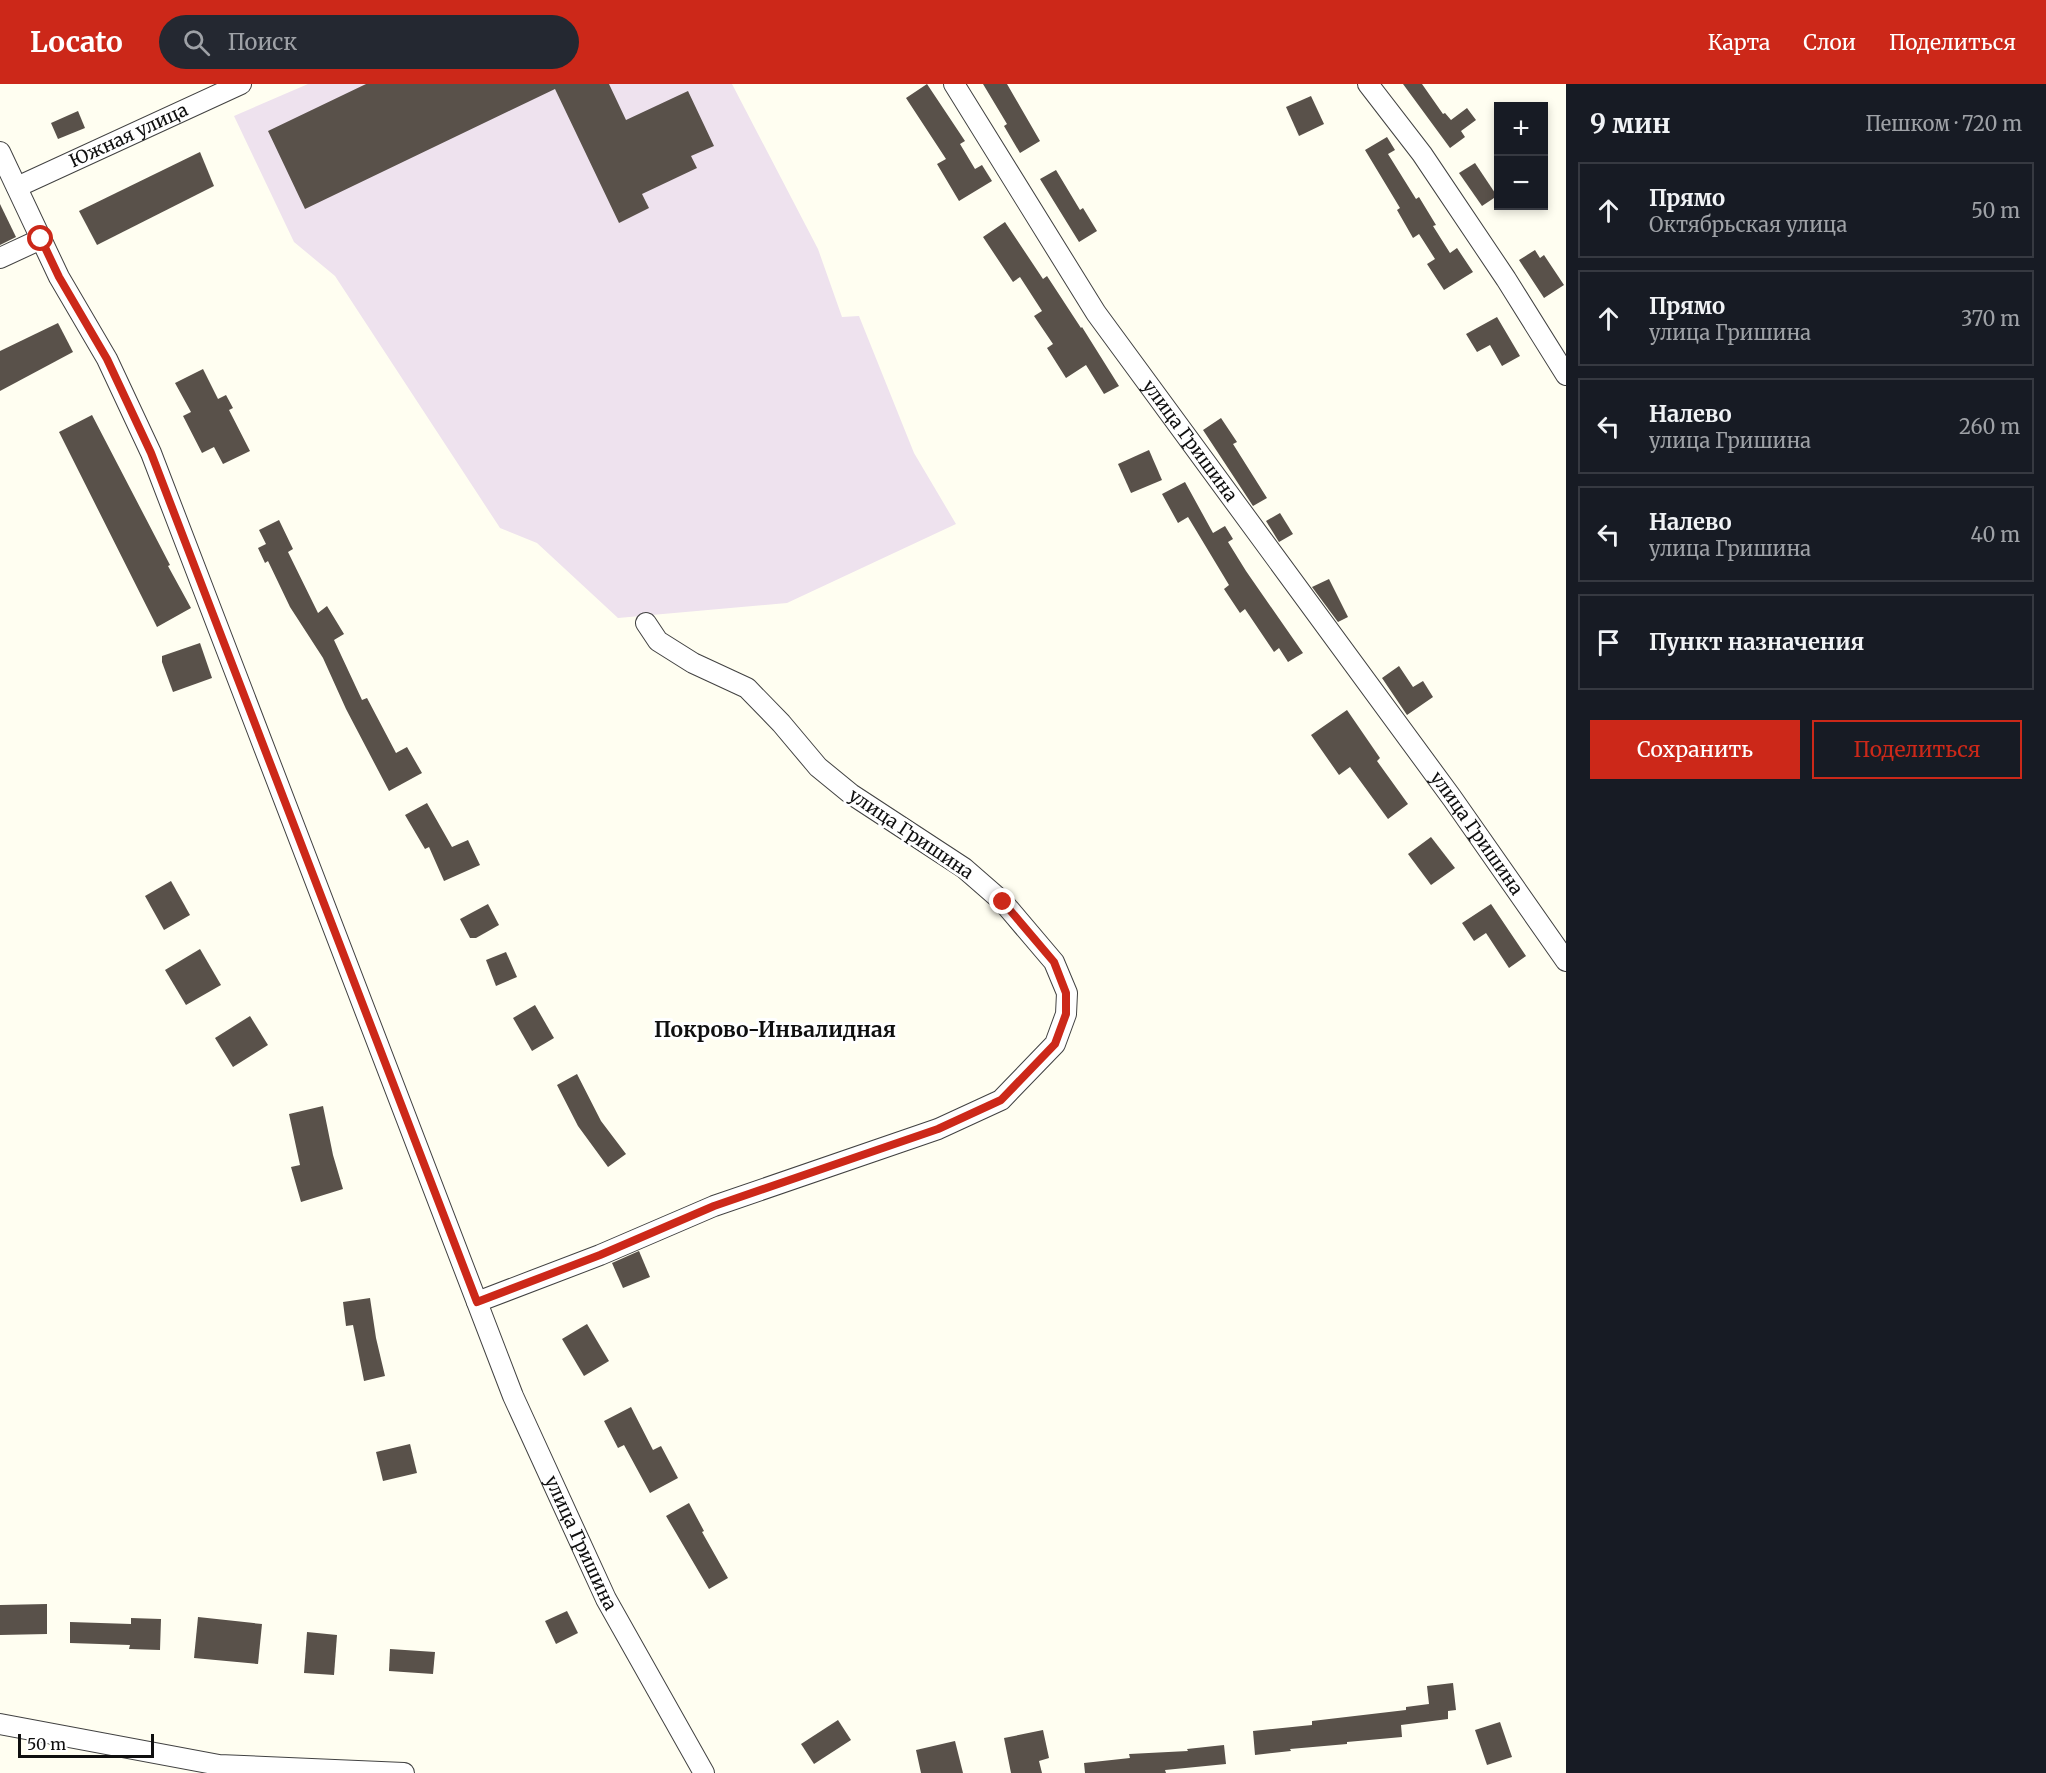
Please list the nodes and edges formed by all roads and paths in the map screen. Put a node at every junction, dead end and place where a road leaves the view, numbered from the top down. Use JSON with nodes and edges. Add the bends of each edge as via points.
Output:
{"nodes":[{"id":1,"x":241,"y":84,"type":"edge"},
{"id":2,"x":954,"y":84,"type":"edge"},
{"id":3,"x":1368,"y":84,"type":"edge"},
{"id":4,"x":0,"y":152,"type":"edge"},
{"id":5,"x":17,"y":187,"type":"junction"},
{"id":6,"x":41,"y":239,"type":"junction"},
{"id":7,"x":0,"y":258,"type":"edge"},
{"id":8,"x":1566,"y":375,"type":"edge"},
{"id":9,"x":646,"y":623,"type":"dead end"},
{"id":10,"x":1566,"y":961,"type":"edge"},
{"id":11,"x":477,"y":1302,"type":"junction"},
{"id":12,"x":0,"y":1724,"type":"edge"},
{"id":13,"x":404,"y":1773,"type":"edge"},
{"id":14,"x":704,"y":1773,"type":"edge"}],
"edges":[{"from":1,"to":5,"type":"street","name":"Южная улица"},
{"from":2,"to":10,"type":"street","name":"улица Гришина","via":[[1096,313],[1445,789]]},
{"from":3,"to":8,"type":"street","via":[[1429,164]]},
{"from":4,"to":5,"type":"street","name":"улица Гришина"},
{"from":5,"to":6,"type":"street","name":"улица Гришина"},
{"from":6,"to":7,"type":"street"},
{"from":6,"to":11,"type":"street","name":"улица Гришина","via":[[107,359],[151,453]]},
{"from":9,"to":11,"type":"street","name":"улица Гришина","via":[[658,641],[693,663],[747,688],[818,767],[851,795],[963,868],[1003,902],[1054,962],[1066,993],[1066,1014],[1055,1044],[1001,1100],[938,1129],[714,1206]]},
{"from":11,"to":14,"type":"street","name":"улица Гришина","via":[[513,1396],[606,1599]]},
{"from":12,"to":13,"type":"street","via":[[219,1765]]}]}
